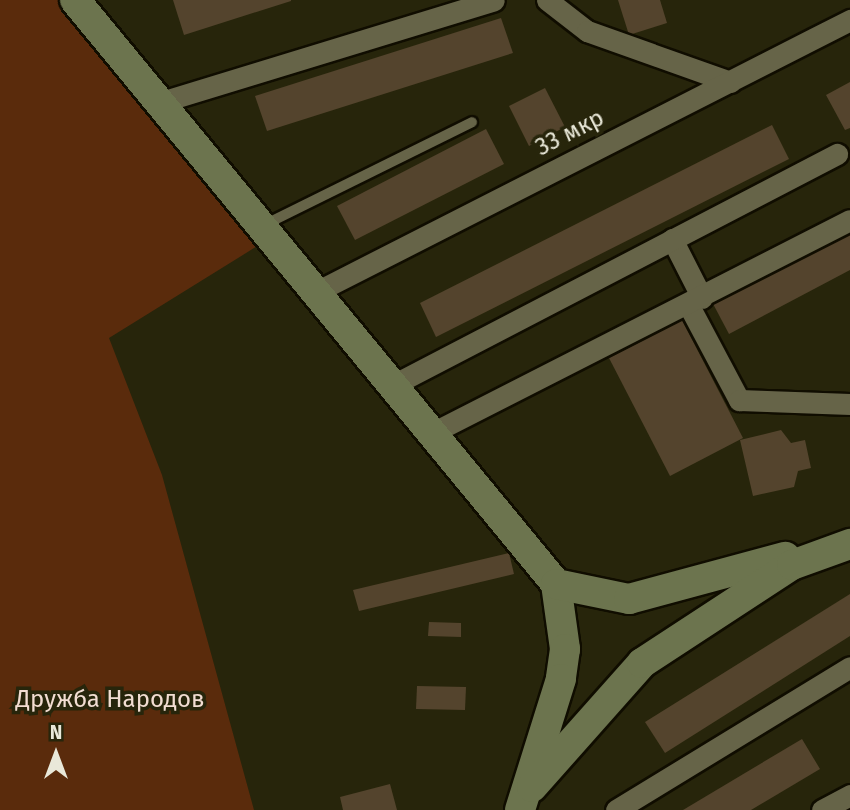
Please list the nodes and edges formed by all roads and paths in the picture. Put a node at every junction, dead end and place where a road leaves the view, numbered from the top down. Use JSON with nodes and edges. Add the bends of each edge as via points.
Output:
{"nodes":[{"id":1,"x":75,"y":0,"type":"edge"},
{"id":2,"x":494,"y":0,"type":"edge"},
{"id":3,"x":547,"y":0,"type":"edge"},
{"id":4,"x":850,"y":20,"type":"edge"},
{"id":5,"x":730,"y":82,"type":"junction"},
{"id":6,"x":158,"y":103,"type":"junction"},
{"id":7,"x":472,"y":122,"type":"dead end"},
{"id":8,"x":837,"y":154,"type":"dead end"},
{"id":9,"x":850,"y":220,"type":"edge"},
{"id":10,"x":260,"y":227,"type":"junction"},
{"id":11,"x":673,"y":239,"type":"junction"},
{"id":12,"x":314,"y":292,"type":"junction"},
{"id":13,"x":695,"y":301,"type":"junction"},
{"id":14,"x":391,"y":386,"type":"junction"},
{"id":15,"x":850,"y":404,"type":"edge"},
{"id":16,"x":430,"y":434,"type":"junction"},
{"id":17,"x":850,"y":542,"type":"edge"},
{"id":18,"x":555,"y":584,"type":"junction"},
{"id":19,"x":850,"y":667,"type":"edge"},
{"id":20,"x":850,"y":795,"type":"edge"},
{"id":21,"x":523,"y":803,"type":"edge"},
{"id":22,"x":616,"y":810,"type":"edge"},
{"id":23,"x":822,"y":810,"type":"edge"}],
"edges":[{"from":1,"to":6,"type":"street"},
{"from":2,"to":6,"type":"street"},
{"from":3,"to":5,"type":"street","via":[[587,31]]},
{"from":4,"to":5,"type":"street","name":"33 мкр"},
{"from":5,"to":12,"type":"street","name":"33 мкр"},
{"from":6,"to":10,"type":"street"},
{"from":7,"to":10,"type":"lane"},
{"from":8,"to":11,"type":"street"},
{"from":9,"to":13,"type":"street"},
{"from":10,"to":12,"type":"street"},
{"from":11,"to":13,"type":"street"},
{"from":11,"to":14,"type":"street"},
{"from":12,"to":14,"type":"street"},
{"from":13,"to":15,"type":"street","via":[[739,400]]},
{"from":13,"to":16,"type":"street"},
{"from":14,"to":16,"type":"street"},
{"from":16,"to":18,"type":"street"},
{"from":17,"to":18,"type":"street","via":[[629,599]]},
{"from":17,"to":21,"type":"street","via":[[792,565],[642,663]]},
{"from":18,"to":21,"type":"street","via":[[565,649],[561,679]]},
{"from":19,"to":22,"type":"street"},
{"from":20,"to":23,"type":"street"}]}
